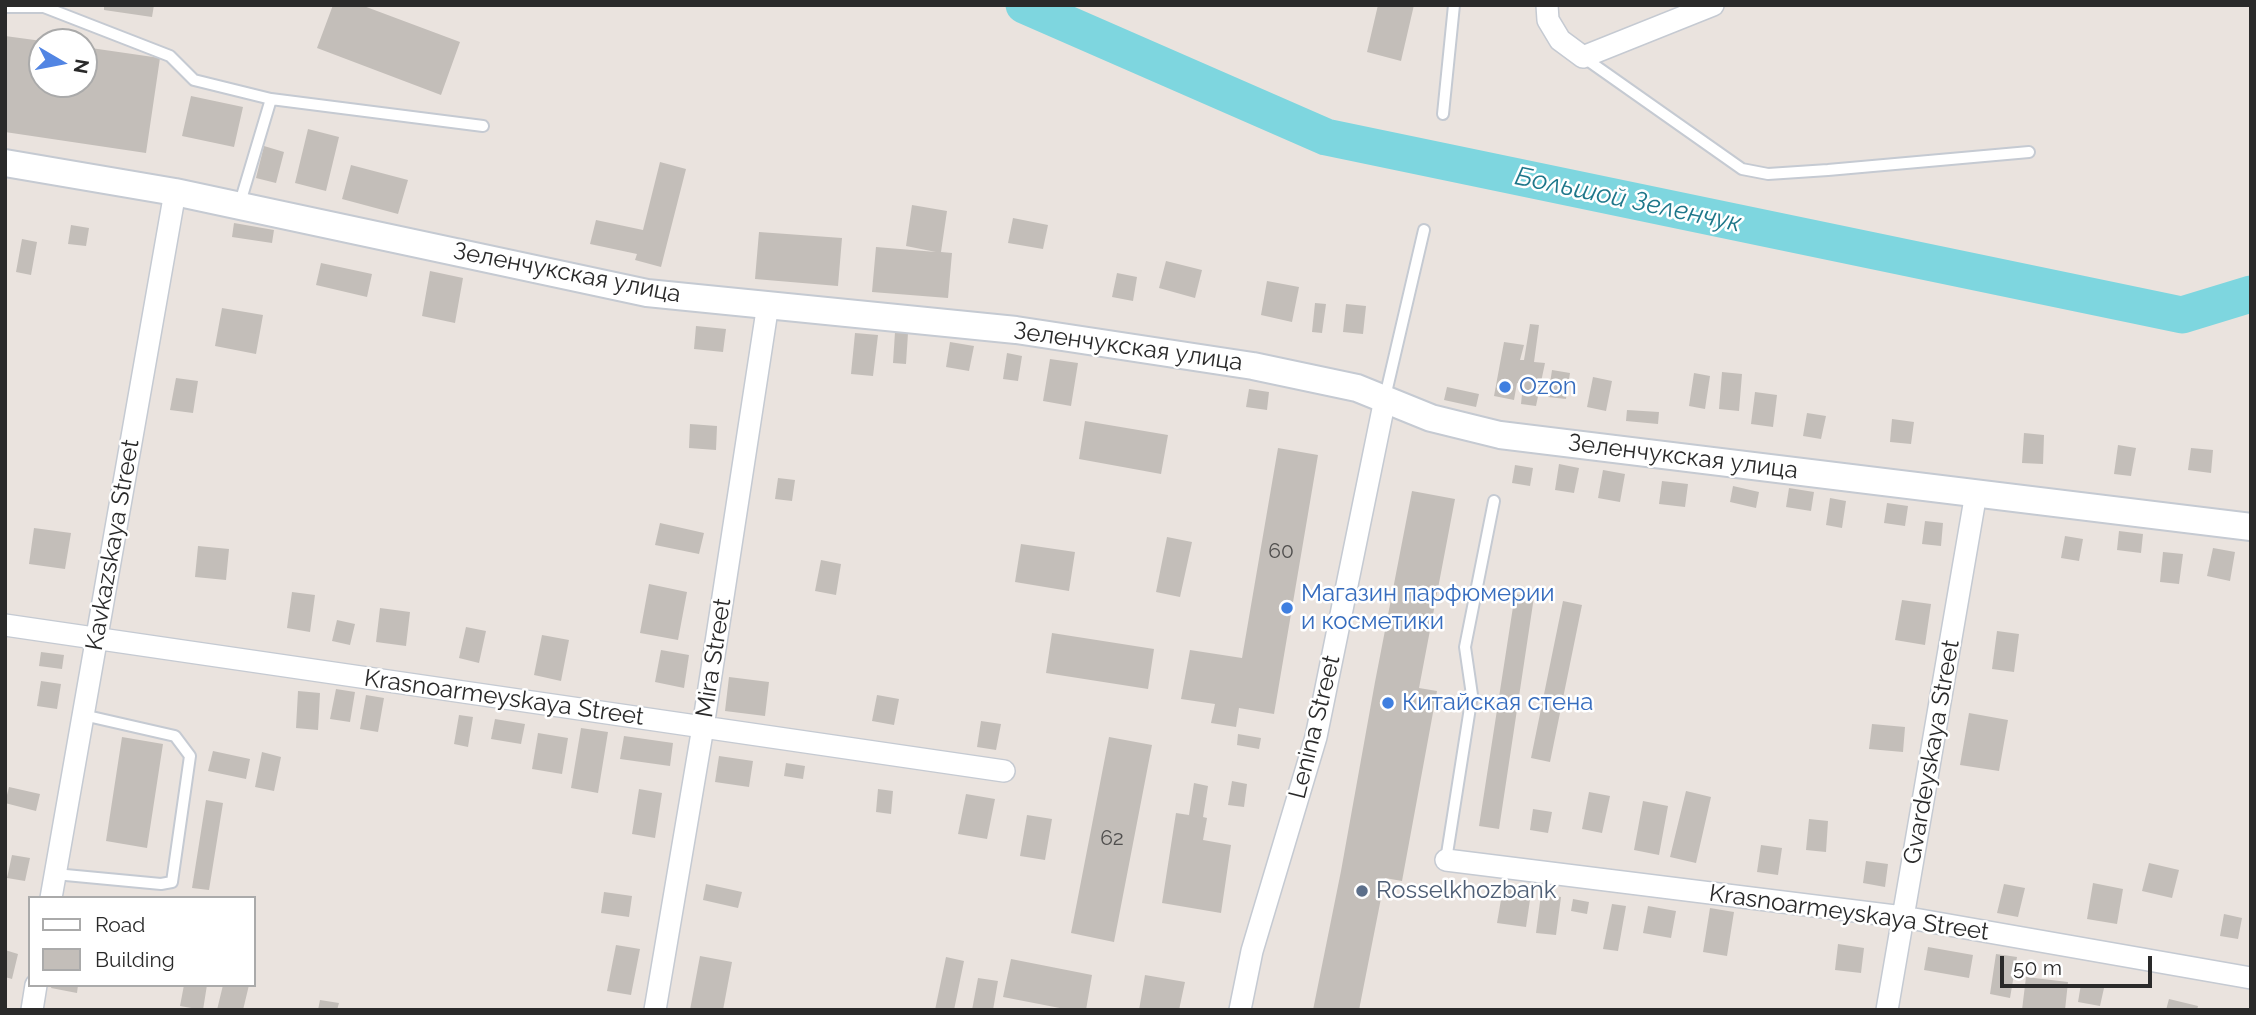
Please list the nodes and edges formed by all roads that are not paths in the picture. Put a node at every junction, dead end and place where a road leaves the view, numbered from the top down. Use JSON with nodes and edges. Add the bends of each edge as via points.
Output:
{"nodes":[{"id":1,"x":1454,"y":5,"type":"edge"},
{"id":2,"x":1547,"y":5,"type":"edge"},
{"id":3,"x":1713,"y":5,"type":"edge"},
{"id":4,"x":5,"y":7,"type":"edge"},
{"id":5,"x":1583,"y":57,"type":"junction"},
{"id":6,"x":271,"y":99,"type":"junction"},
{"id":7,"x":1443,"y":114,"type":"dead end"},
{"id":8,"x":483,"y":126,"type":"dead end"},
{"id":9,"x":2029,"y":152,"type":"dead end"},
{"id":10,"x":5,"y":163,"type":"edge"},
{"id":11,"x":175,"y":192,"type":"junction"},
{"id":12,"x":239,"y":206,"type":"junction"},
{"id":13,"x":1424,"y":230,"type":"dead end"},
{"id":14,"x":768,"y":304,"type":"junction"},
{"id":15,"x":1385,"y":399,"type":"junction"},
{"id":16,"x":1976,"y":493,"type":"junction"},
{"id":17,"x":1494,"y":501,"type":"dead end"},
{"id":18,"x":2251,"y":527,"type":"edge"},
{"id":19,"x":5,"y":625,"type":"edge"},
{"id":20,"x":96,"y":639,"type":"junction"},
{"id":21,"x":83,"y":715,"type":"junction"},
{"id":22,"x":704,"y":727,"type":"junction"},
{"id":23,"x":1004,"y":771,"type":"dead end"},
{"id":24,"x":1446,"y":860,"type":"joint"},
{"id":25,"x":55,"y":874,"type":"junction"},
{"id":26,"x":51,"y":896,"type":"edge"},
{"id":27,"x":1903,"y":917,"type":"junction"},
{"id":28,"x":2251,"y":978,"type":"edge"},
{"id":29,"x":36,"y":987,"type":"edge"},
{"id":30,"x":32,"y":1010,"type":"edge"},
{"id":31,"x":654,"y":1010,"type":"edge"},
{"id":32,"x":1240,"y":1010,"type":"edge"},
{"id":33,"x":1887,"y":1010,"type":"edge"}],
"edges":[{"from":1,"to":7,"type":"lane"},
{"from":2,"to":5,"type":"street","via":[[1548,20],[1560,40]]},
{"from":3,"to":5,"type":"street"},
{"from":4,"to":6,"type":"lane","via":[[44,7],[170,56],[194,80]]},
{"from":5,"to":9,"type":"lane","via":[[1742,169],[1768,174]]},
{"from":6,"to":8,"type":"lane"},
{"from":6,"to":12,"type":"lane"},
{"from":10,"to":11,"type":"street","name":"Зеленчукская улица"},
{"from":11,"to":12,"type":"street","name":"Зеленчукская улица"},
{"from":11,"to":20,"type":"street","name":"Kavkazskaya Street"},
{"from":12,"to":14,"type":"street","name":"Зеленчукская улица","via":[[648,293]]},
{"from":13,"to":15,"type":"lane"},
{"from":14,"to":15,"type":"street","name":"Зеленчукская улица","via":[[1016,330],[1240,364],[1357,388]]},
{"from":14,"to":22,"type":"street","name":"Mira Street"},
{"from":15,"to":16,"type":"street","name":"Зеленчукская улица","via":[[1431,418],[1500,435]]},
{"from":15,"to":32,"type":"street","name":"Lenina Street","via":[[1316,737],[1252,951]]},
{"from":16,"to":18,"type":"street","name":"Зеленчукская улица"},
{"from":16,"to":27,"type":"street","name":"Gvardeyskaya Street"},
{"from":17,"to":24,"type":"lane","via":[[1465,647],[1472,695]]},
{"from":19,"to":20,"type":"street","name":"Krasnoarmeyskaya Street"},
{"from":20,"to":21,"type":"street","name":"Kavkazskaya Street"},
{"from":20,"to":22,"type":"street","name":"Krasnoarmeyskaya Street"},
{"from":21,"to":25,"type":"street","name":"Kavkazskaya Street"},
{"from":21,"to":25,"type":"lane","via":[[175,736],[190,756],[172,882]]},
{"from":22,"to":23,"type":"street","name":"Krasnoarmeyskaya Street"},
{"from":22,"to":31,"type":"street","name":"Mira Street"},
{"from":24,"to":27,"type":"street","name":"Krasnoarmeyskaya Street"},
{"from":25,"to":26,"type":"street","name":"Kavkazskaya Street"},
{"from":27,"to":28,"type":"street","name":"Krasnoarmeyskaya Street"},
{"from":27,"to":33,"type":"street","name":"Gvardeyskaya Street"},
{"from":29,"to":30,"type":"street"}]}
